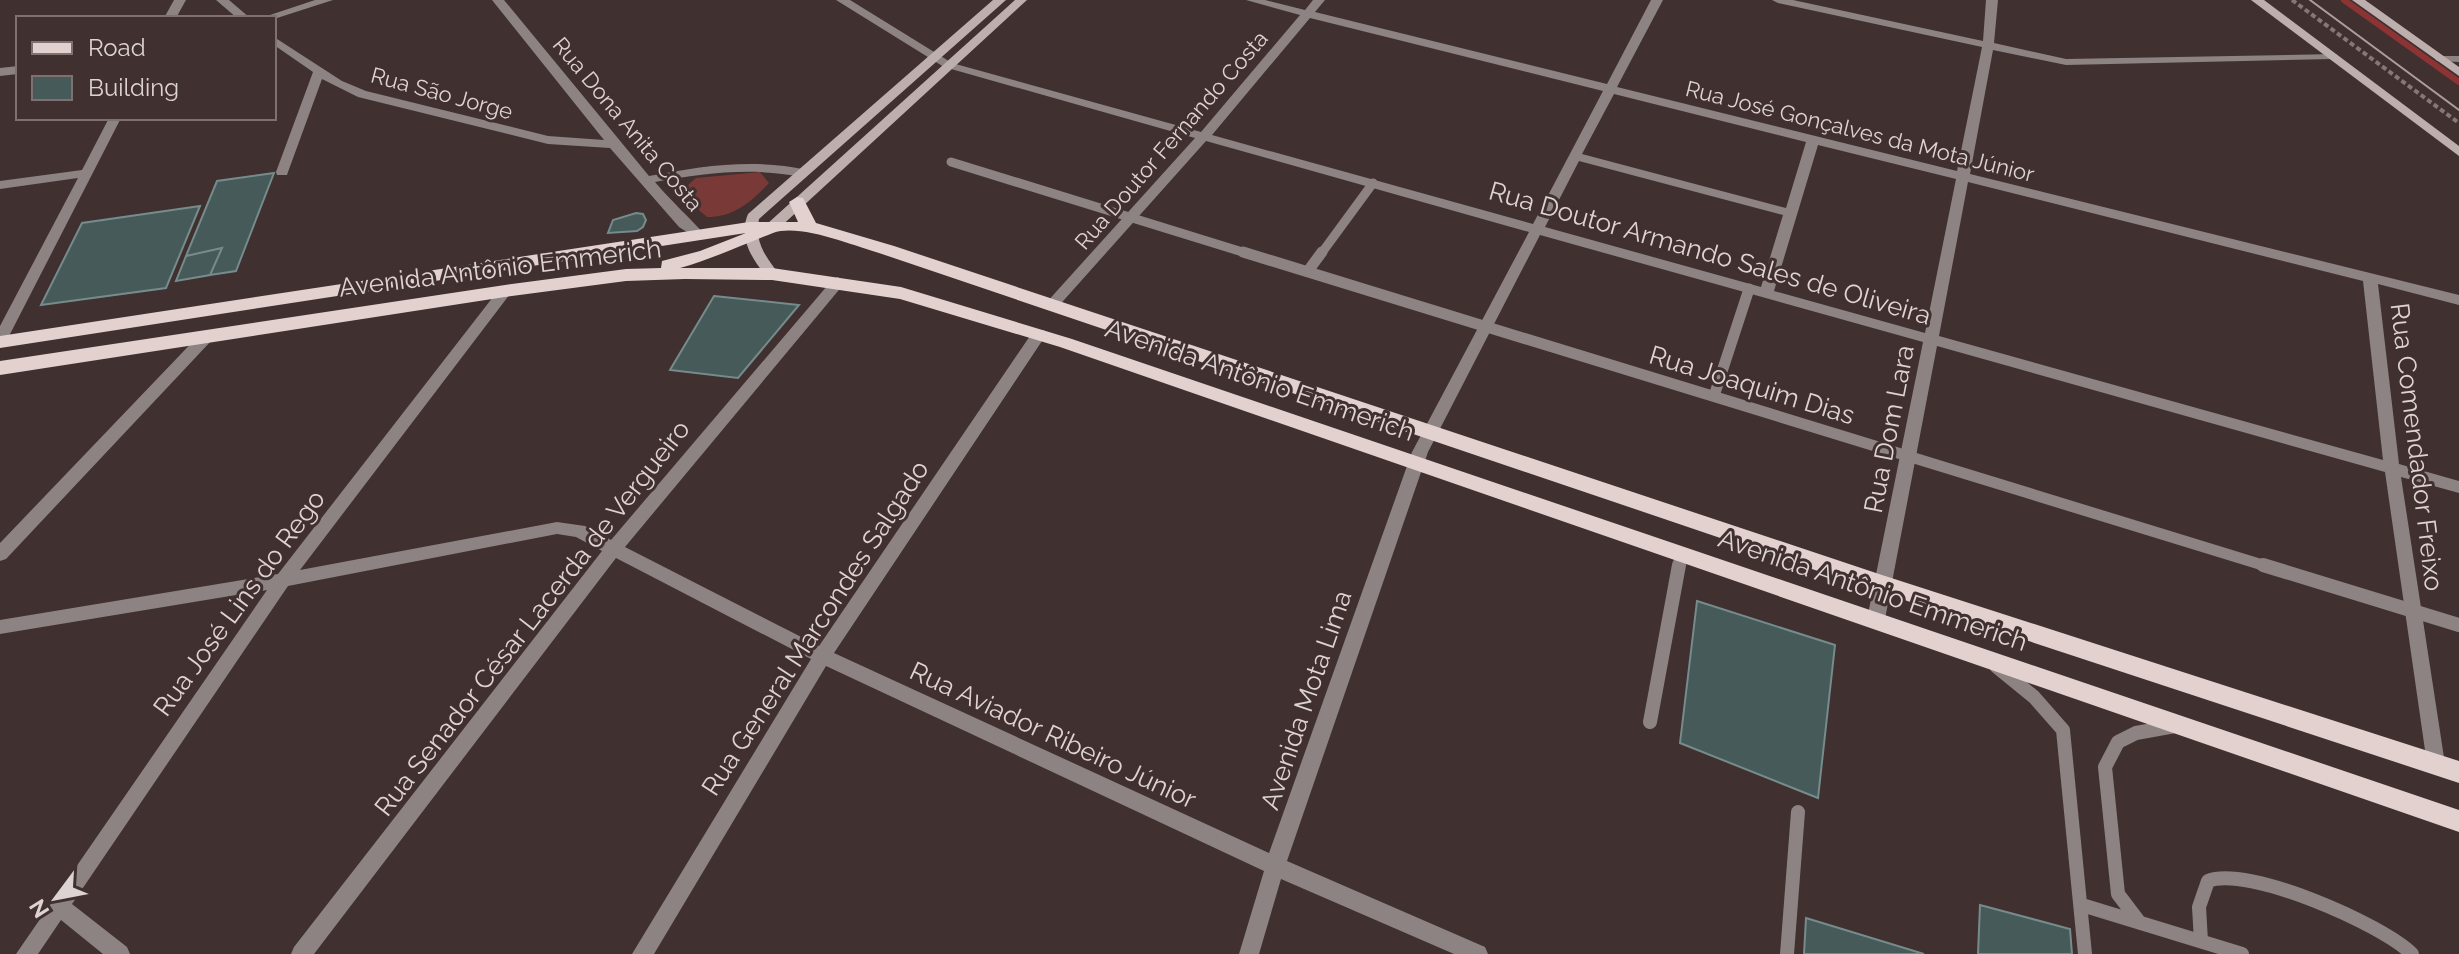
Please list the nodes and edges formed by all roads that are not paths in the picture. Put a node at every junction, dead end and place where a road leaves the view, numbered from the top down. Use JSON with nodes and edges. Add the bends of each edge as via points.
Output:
{"nodes":[{"id":1,"x":222,"y":0,"type":"edge"},
{"id":2,"x":327,"y":0,"type":"edge"},
{"id":3,"x":498,"y":0,"type":"edge"},
{"id":4,"x":842,"y":0,"type":"edge"},
{"id":5,"x":1000,"y":0,"type":"edge"},
{"id":6,"x":1021,"y":0,"type":"edge"},
{"id":7,"x":1252,"y":0,"type":"edge"},
{"id":8,"x":1319,"y":0,"type":"edge"},
{"id":9,"x":1657,"y":0,"type":"edge"},
{"id":10,"x":1778,"y":0,"type":"edge"},
{"id":11,"x":1992,"y":0,"type":"edge"},
{"id":12,"x":2257,"y":0,"type":"edge"},
{"id":13,"x":2358,"y":0,"type":"edge"},
{"id":14,"x":1797,"y":2,"type":"edge"},
{"id":15,"x":1307,"y":14,"type":"junction"},
{"id":16,"x":242,"y":16,"type":"edge"},
{"id":17,"x":274,"y":16,"type":"edge"},
{"id":18,"x":276,"y":41,"type":"edge"},
{"id":19,"x":1988,"y":47,"type":"junction"},
{"id":20,"x":2332,"y":56,"type":"junction"},
{"id":21,"x":934,"y":57,"type":"junction"},
{"id":22,"x":2441,"y":59,"type":"junction"},
{"id":23,"x":2459,"y":59,"type":"edge"},
{"id":24,"x":948,"y":65,"type":"junction"},
{"id":25,"x":319,"y":72,"type":"junction"},
{"id":26,"x":2459,"y":72,"type":"edge"},
{"id":27,"x":1608,"y":89,"type":"junction"},
{"id":28,"x":114,"y":120,"type":"edge"},
{"id":29,"x":1204,"y":136,"type":"junction"},
{"id":30,"x":1813,"y":140,"type":"junction"},
{"id":31,"x":614,"y":144,"type":"junction"},
{"id":32,"x":2459,"y":152,"type":"edge"},
{"id":33,"x":1574,"y":156,"type":"junction"},
{"id":34,"x":951,"y":162,"type":"dead end"},
{"id":35,"x":282,"y":172,"type":"dead end"},
{"id":36,"x":85,"y":173,"type":"junction"},
{"id":37,"x":802,"y":173,"type":"junction"},
{"id":38,"x":1962,"y":177,"type":"junction"},
{"id":39,"x":646,"y":180,"type":"junction"},
{"id":40,"x":1373,"y":183,"type":"junction"},
{"id":41,"x":0,"y":185,"type":"edge"},
{"id":42,"x":797,"y":202,"type":"junction"},
{"id":43,"x":1790,"y":213,"type":"junction"},
{"id":44,"x":1130,"y":217,"type":"junction"},
{"id":45,"x":772,"y":227,"type":"junction"},
{"id":46,"x":809,"y":227,"type":"junction"},
{"id":47,"x":1536,"y":229,"type":"junction"},
{"id":48,"x":750,"y":233,"type":"junction"},
{"id":49,"x":698,"y":235,"type":"junction"},
{"id":50,"x":706,"y":255,"type":"junction"},
{"id":51,"x":1308,"y":271,"type":"junction"},
{"id":52,"x":772,"y":274,"type":"junction"},
{"id":53,"x":626,"y":275,"type":"junction"},
{"id":54,"x":2370,"y":278,"type":"junction"},
{"id":55,"x":838,"y":282,"type":"junction"},
{"id":56,"x":1749,"y":289,"type":"junction"},
{"id":57,"x":505,"y":291,"type":"junction"},
{"id":58,"x":1766,"y":293,"type":"junction"},
{"id":59,"x":2459,"y":300,"type":"edge"},
{"id":60,"x":1051,"y":306,"type":"junction"},
{"id":61,"x":1486,"y":326,"type":"junction"},
{"id":62,"x":1039,"y":334,"type":"junction"},
{"id":63,"x":207,"y":336,"type":"junction"},
{"id":64,"x":1931,"y":340,"type":"junction"},
{"id":65,"x":0,"y":341,"type":"edge"},
{"id":66,"x":0,"y":368,"type":"edge"},
{"id":67,"x":1714,"y":396,"type":"junction"},
{"id":68,"x":1429,"y":432,"type":"junction"},
{"id":69,"x":1908,"y":456,"type":"junction"},
{"id":70,"x":1415,"y":464,"type":"junction"},
{"id":71,"x":2392,"y":469,"type":"junction"},
{"id":72,"x":2459,"y":487,"type":"edge"},
{"id":73,"x":612,"y":550,"type":"junction"},
{"id":74,"x":1681,"y":553,"type":"junction"},
{"id":75,"x":0,"y":554,"type":"edge"},
{"id":76,"x":283,"y":580,"type":"junction"},
{"id":77,"x":1882,"y":584,"type":"junction"},
{"id":78,"x":2412,"y":610,"type":"junction"},
{"id":79,"x":1876,"y":619,"type":"junction"},
{"id":80,"x":2459,"y":625,"type":"edge"},
{"id":81,"x":0,"y":627,"type":"edge"},
{"id":82,"x":822,"y":656,"type":"junction"},
{"id":83,"x":1991,"y":661,"type":"junction"},
{"id":84,"x":1650,"y":722,"type":"dead end"},
{"id":85,"x":2178,"y":726,"type":"junction"},
{"id":86,"x":2436,"y":764,"type":"junction"},
{"id":87,"x":2459,"y":772,"type":"edge"},
{"id":88,"x":1798,"y":812,"type":"dead end"},
{"id":89,"x":2459,"y":821,"type":"edge"},
{"id":90,"x":1275,"y":866,"type":"junction"},
{"id":91,"x":2082,"y":905,"type":"junction"},
{"id":92,"x":59,"y":906,"type":"junction"},
{"id":93,"x":2140,"y":923,"type":"junction"},
{"id":94,"x":2201,"y":941,"type":"junction"},
{"id":95,"x":26,"y":954,"type":"edge"},
{"id":96,"x":120,"y":954,"type":"edge"},
{"id":97,"x":301,"y":954,"type":"edge"},
{"id":98,"x":642,"y":954,"type":"edge"},
{"id":99,"x":1249,"y":954,"type":"edge"},
{"id":100,"x":1478,"y":954,"type":"edge"},
{"id":101,"x":1787,"y":954,"type":"edge"},
{"id":102,"x":2085,"y":954,"type":"edge"},
{"id":103,"x":2242,"y":954,"type":"edge"},
{"id":104,"x":2412,"y":954,"type":"edge"}],
"edges":[{"from":1,"to":16,"type":"street"},
{"from":2,"to":17,"type":"street"},
{"from":3,"to":31,"type":"street","name":"Rua Dona Anita Costa"},
{"from":4,"to":21,"type":"street","name":"Rua Doutor Armando Sales de Oliveira"},
{"from":5,"to":21,"type":"main road"},
{"from":6,"to":24,"type":"main road"},
{"from":7,"to":15,"type":"street","name":"Rua José Gonçalves da Mota Júnior"},
{"from":8,"to":15,"type":"street","name":"Rua Doutor Fernando Costa"},
{"from":9,"to":27,"type":"street","name":"Avenida Mota Lima"},
{"from":10,"to":14,"type":"street"},
{"from":11,"to":19,"type":"street","name":"Rua Dom Lara"},
{"from":12,"to":20,"type":"main road"},
{"from":13,"to":22,"type":"main road"},
{"from":14,"to":19,"type":"street"},
{"from":15,"to":27,"type":"street","name":"Rua José Gonçalves da Mota Júnior"},
{"from":15,"to":29,"type":"street","name":"Rua Doutor Fernando Costa"},
{"from":18,"to":25,"type":"street","name":"Rua São Jorge"},
{"from":19,"to":20,"type":"street","via":[[2090,64]]},
{"from":19,"to":38,"type":"street","name":"Rua Dom Lara"},
{"from":20,"to":32,"type":"main road"},
{"from":21,"to":24,"type":"street","name":"Rua Doutor Armando Sales de Oliveira"},
{"from":21,"to":37,"type":"main road"},
{"from":22,"to":23,"type":"street"},
{"from":22,"to":26,"type":"main road"},
{"from":24,"to":29,"type":"street","name":"Rua Doutor Armando Sales de Oliveira"},
{"from":24,"to":42,"type":"main road"},
{"from":25,"to":31,"type":"street","name":"Rua São Jorge","via":[[362,94],[498,129],[548,140]]},
{"from":25,"to":35,"type":"street"},
{"from":27,"to":30,"type":"street","name":"Rua José Gonçalves da Mota Júnior"},
{"from":27,"to":33,"type":"street","name":"Avenida Mota Lima"},
{"from":28,"to":36,"type":"street"},
{"from":29,"to":40,"type":"street","name":"Rua Doutor Armando Sales de Oliveira"},
{"from":29,"to":44,"type":"street","name":"Rua Doutor Fernando Costa"},
{"from":30,"to":38,"type":"street","name":"Rua José Gonçalves da Mota Júnior"},
{"from":30,"to":43,"type":"street"},
{"from":31,"to":39,"type":"street","name":"Rua Dona Anita Costa"},
{"from":33,"to":43,"type":"street"},
{"from":33,"to":47,"type":"street","name":"Avenida Mota Lima"},
{"from":34,"to":44,"type":"lane","name":"Rua Joaquim Dias"},
{"from":36,"to":41,"type":"street"},
{"from":36,"to":65,"type":"street"},
{"from":37,"to":39,"type":"street","via":[[736,164]]},
{"from":37,"to":48,"type":"main road","via":[[753,217]]},
{"from":38,"to":54,"type":"street","name":"Rua José Gonçalves da Mota Júnior"},
{"from":38,"to":64,"type":"street","name":"Rua Dom Lara"},
{"from":39,"to":49,"type":"street","name":"Rua Dona Anita Costa"},
{"from":40,"to":47,"type":"street","name":"Rua Doutor Armando Sales de Oliveira"},
{"from":40,"to":51,"type":"lane"},
{"from":42,"to":45,"type":"main road"},
{"from":42,"to":46,"type":"main road"},
{"from":43,"to":58,"type":"street"},
{"from":44,"to":51,"type":"lane","name":"Rua Joaquim Dias"},
{"from":44,"to":60,"type":"street","name":"Rua Doutor Fernando Costa"},
{"from":45,"to":46,"type":"main road","name":"Avenida Antônio Emmerich"},
{"from":45,"to":48,"type":"main road"},
{"from":46,"to":60,"type":"main road","name":"Avenida Antônio Emmerich"},
{"from":47,"to":56,"type":"street","name":"Rua Doutor Armando Sales de Oliveira"},
{"from":47,"to":61,"type":"street","name":"Avenida Mota Lima"},
{"from":48,"to":49,"type":"main road","name":"Avenida Antônio Emmerich"},
{"from":48,"to":50,"type":"main road"},
{"from":48,"to":52,"type":"main road"},
{"from":49,"to":50,"type":"main road","via":[[708,245]]},
{"from":49,"to":65,"type":"main road","name":"Avenida Antônio Emmerich"},
{"from":50,"to":53,"type":"main road"},
{"from":51,"to":61,"type":"lane","name":"Rua Joaquim Dias"},
{"from":52,"to":53,"type":"main road","name":"Avenida Antônio Emmerich"},
{"from":52,"to":55,"type":"main road","name":"Avenida Antônio Emmerich"},
{"from":53,"to":57,"type":"main road","name":"Avenida Antônio Emmerich"},
{"from":54,"to":59,"type":"street","name":"Rua José Gonçalves da Mota Júnior"},
{"from":54,"to":71,"type":"street","name":"Rua Comendador Freixo"},
{"from":55,"to":62,"type":"main road","name":"Avenida Antônio Emmerich","via":[[929,300]]},
{"from":55,"to":73,"type":"street","name":"Rua Senador César Lacerda de Vergueiro"},
{"from":56,"to":58,"type":"street","name":"Rua Doutor Armando Sales de Oliveira"},
{"from":56,"to":67,"type":"lane"},
{"from":57,"to":63,"type":"main road","name":"Avenida Antônio Emmerich"},
{"from":57,"to":76,"type":"street","name":"Rua José Lins do Rego"},
{"from":58,"to":64,"type":"street","name":"Rua Doutor Armando Sales de Oliveira"},
{"from":60,"to":68,"type":"main road","name":"Avenida Antônio Emmerich"},
{"from":61,"to":67,"type":"lane","name":"Rua Joaquim Dias"},
{"from":61,"to":68,"type":"street","name":"Avenida Mota Lima"},
{"from":62,"to":70,"type":"main road","name":"Avenida Antônio Emmerich"},
{"from":62,"to":82,"type":"street","name":"Rua General Marcondes Salgado"},
{"from":63,"to":66,"type":"main road","name":"Avenida Antônio Emmerich"},
{"from":63,"to":75,"type":"street"},
{"from":64,"to":69,"type":"street","name":"Rua Dom Lara"},
{"from":64,"to":71,"type":"street","name":"Rua Doutor Armando Sales de Oliveira"},
{"from":67,"to":69,"type":"lane","name":"Rua Joaquim Dias"},
{"from":68,"to":70,"type":"street","name":"Avenida Mota Lima"},
{"from":68,"to":77,"type":"main road","name":"Avenida Antônio Emmerich"},
{"from":69,"to":77,"type":"street","name":"Rua Dom Lara"},
{"from":69,"to":78,"type":"lane","name":"Rua Joaquim Dias"},
{"from":70,"to":74,"type":"main road","name":"Avenida Antônio Emmerich"},
{"from":70,"to":90,"type":"street","name":"Avenida Mota Lima"},
{"from":71,"to":72,"type":"street","name":"Rua Doutor Armando Sales de Oliveira"},
{"from":71,"to":78,"type":"street","name":"Rua Comendador Freixo"},
{"from":73,"to":76,"type":"street","name":"Rua Aviador Ribeiro Júnior","via":[[579,531],[557,528]]},
{"from":73,"to":82,"type":"street","name":"Rua Aviador Ribeiro Júnior"},
{"from":73,"to":97,"type":"street","name":"Rua Senador César Lacerda de Vergueiro"},
{"from":74,"to":79,"type":"main road","name":"Avenida Antônio Emmerich"},
{"from":74,"to":84,"type":"lane"},
{"from":76,"to":81,"type":"street","name":"Rua Aviador Ribeiro Júnior"},
{"from":76,"to":92,"type":"street","name":"Rua José Lins do Rego"},
{"from":77,"to":79,"type":"street","name":"Rua Dom Lara"},
{"from":77,"to":86,"type":"main road","name":"Avenida Antônio Emmerich"},
{"from":78,"to":80,"type":"lane","name":"Rua Joaquim Dias"},
{"from":78,"to":86,"type":"street","name":"Rua Comendador Freixo"},
{"from":79,"to":83,"type":"main road","name":"Avenida Antônio Emmerich"},
{"from":82,"to":90,"type":"street","name":"Rua Aviador Ribeiro Júnior"},
{"from":82,"to":98,"type":"street","name":"Rua General Marcondes Salgado"},
{"from":83,"to":85,"type":"main road","name":"Avenida Antônio Emmerich"},
{"from":83,"to":91,"type":"lane","via":[[2063,730]]},
{"from":85,"to":89,"type":"main road","name":"Avenida Antônio Emmerich"},
{"from":85,"to":93,"type":"lane","via":[[2136,733],[2118,742],[2105,767],[2118,894]]},
{"from":86,"to":87,"type":"main road","name":"Avenida Antônio Emmerich"},
{"from":88,"to":101,"type":"lane"},
{"from":90,"to":99,"type":"street","name":"Avenida Mota Lima"},
{"from":90,"to":100,"type":"street","name":"Rua Aviador Ribeiro Júnior"},
{"from":91,"to":93,"type":"lane"},
{"from":91,"to":102,"type":"lane"},
{"from":92,"to":95,"type":"street","name":"Rua José Lins do Rego"},
{"from":92,"to":96,"type":"street"},
{"from":93,"to":94,"type":"lane"},
{"from":94,"to":103,"type":"lane"},
{"from":94,"to":104,"type":"lane","via":[[2199,907],[2208,881],[2222,875],[2277,888],[2381,929]]}]}
